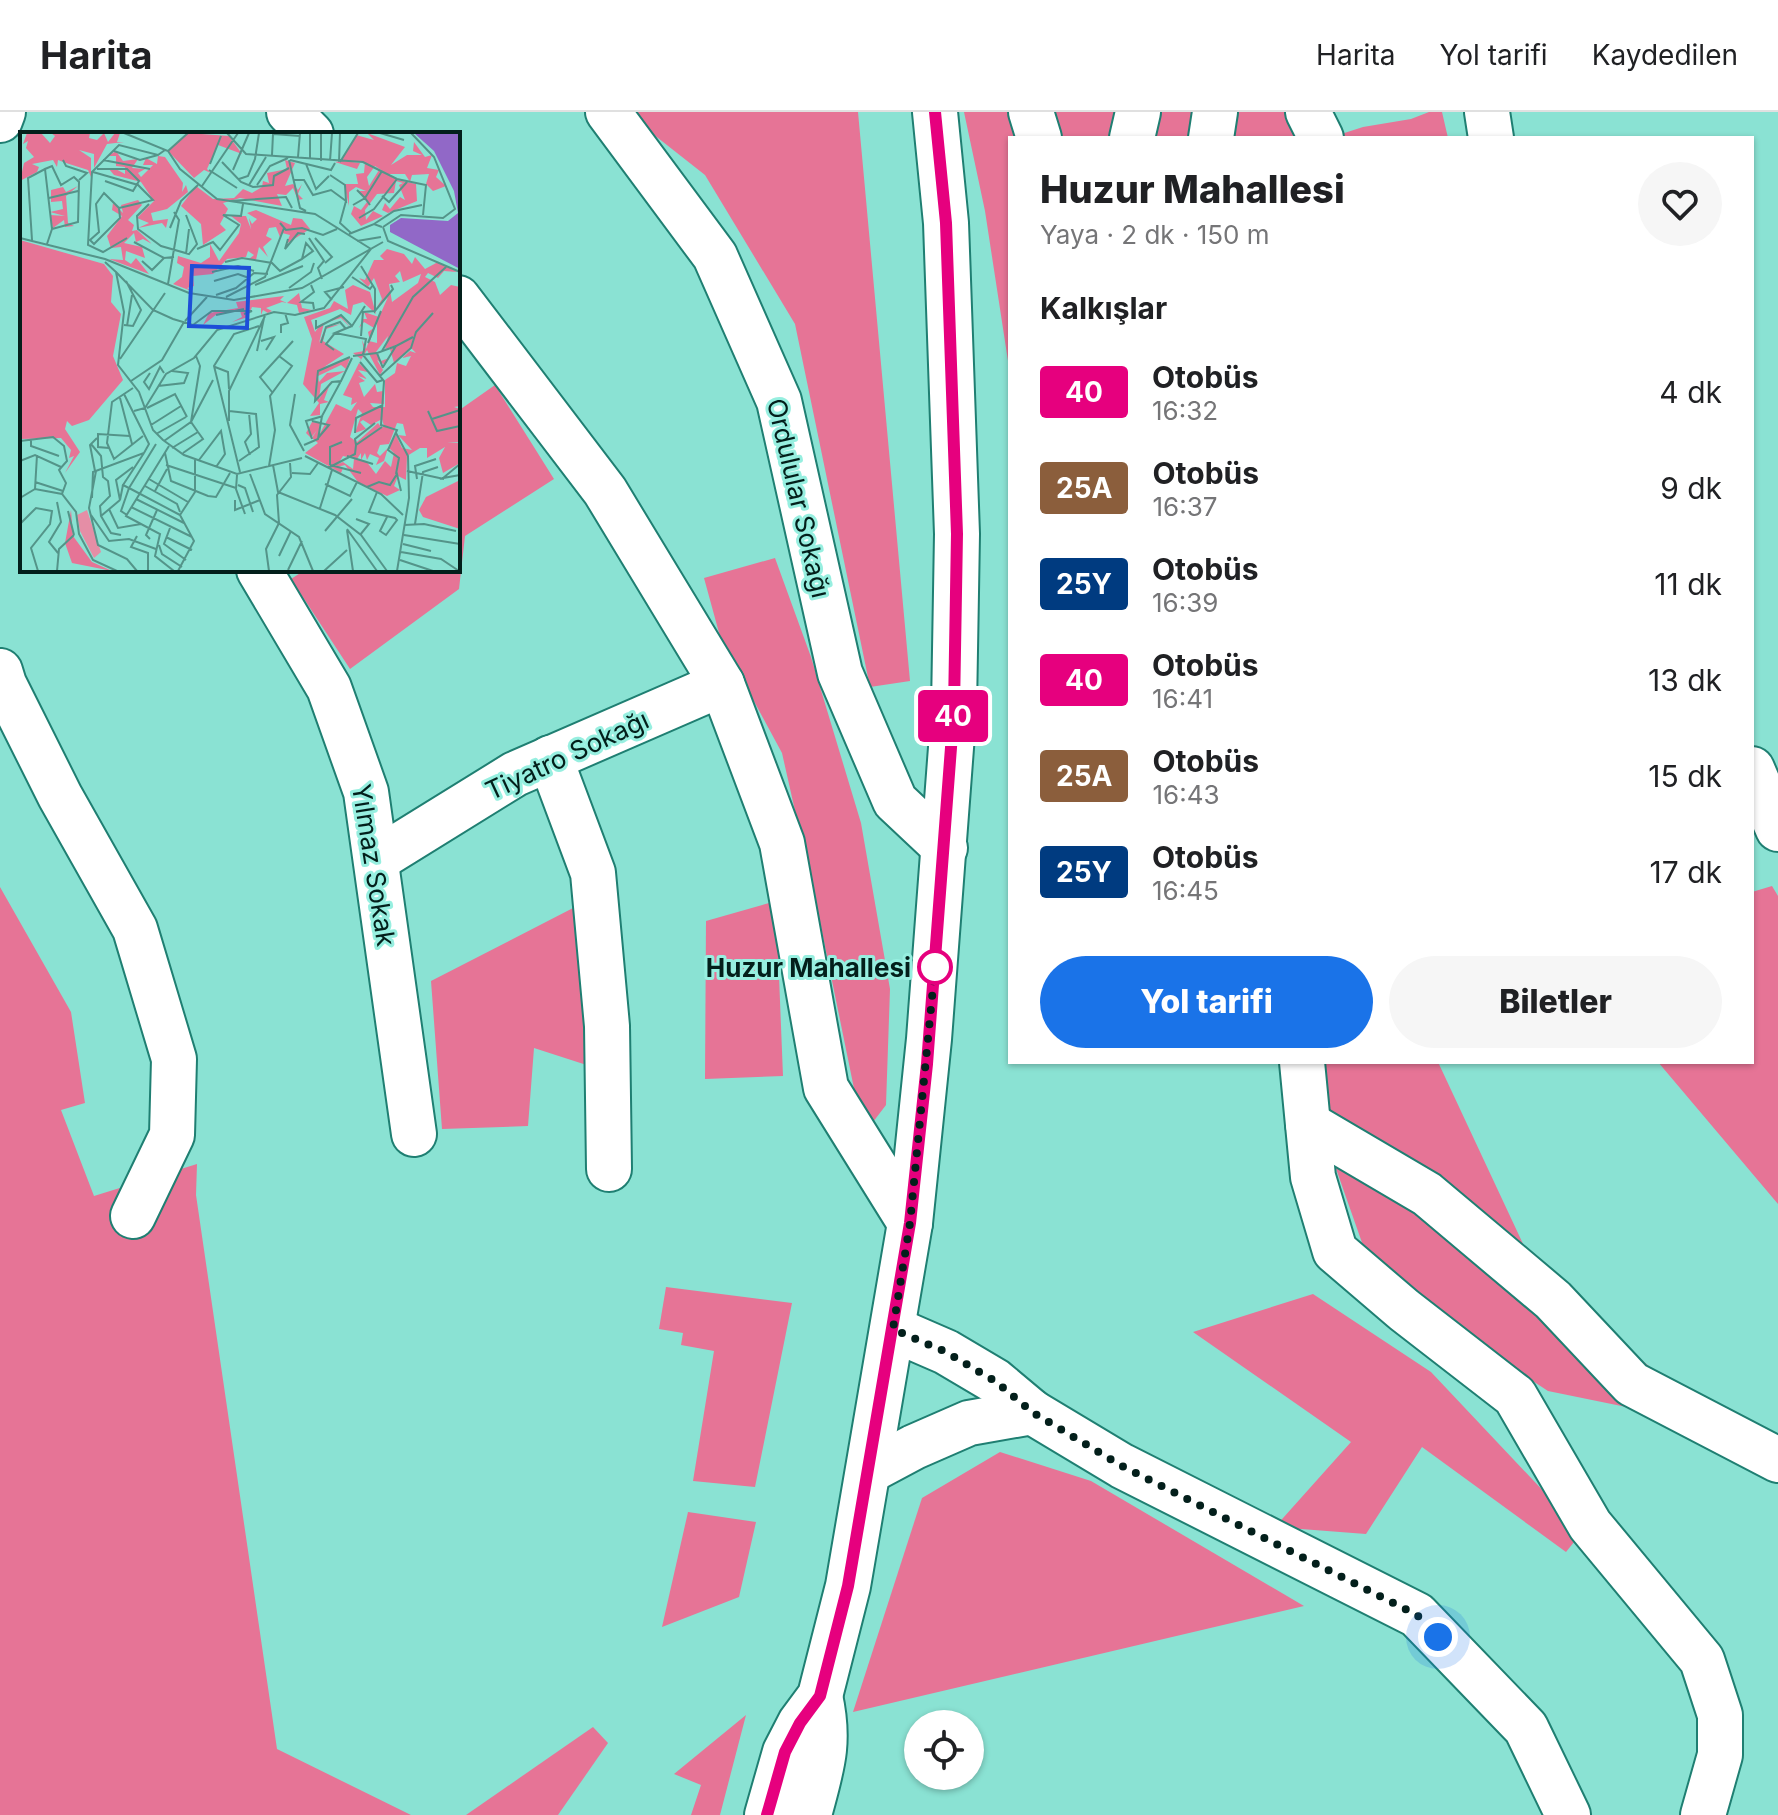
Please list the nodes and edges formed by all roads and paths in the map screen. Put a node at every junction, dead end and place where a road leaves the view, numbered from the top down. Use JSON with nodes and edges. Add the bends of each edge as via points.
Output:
{"nodes":[{"id":1,"x":3,"y":112,"type":"edge"},
{"id":2,"x":282,"y":112,"type":"edge"},
{"id":3,"x":289,"y":112,"type":"edge"},
{"id":4,"x":608,"y":112,"type":"edge"},
{"id":5,"x":935,"y":112,"type":"edge"},
{"id":6,"x":1031,"y":112,"type":"edge"},
{"id":7,"x":1138,"y":112,"type":"edge"},
{"id":8,"x":1215,"y":112,"type":"edge"},
{"id":9,"x":1308,"y":112,"type":"edge"},
{"id":10,"x":1487,"y":112,"type":"edge"},
{"id":11,"x":0,"y":120,"type":"edge"},
{"id":12,"x":269,"y":132,"type":"edge"},
{"id":13,"x":309,"y":132,"type":"edge"},
{"id":14,"x":1038,"y":136,"type":"edge"},
{"id":15,"x":1132,"y":136,"type":"edge"},
{"id":16,"x":1211,"y":136,"type":"edge"},
{"id":17,"x":1320,"y":136,"type":"edge"},
{"id":18,"x":1491,"y":136,"type":"edge"},
{"id":19,"x":460,"y":300,"type":"edge"},
{"id":20,"x":260,"y":572,"type":"edge"},
{"id":21,"x":0,"y":671,"type":"edge"},
{"id":22,"x":722,"y":684,"type":"junction"},
{"id":23,"x":550,"y":758,"type":"junction"},
{"id":24,"x":1754,"y":774,"type":"edge"},
{"id":25,"x":1778,"y":829,"type":"edge"},
{"id":26,"x":945,"y":848,"type":"junction"},
{"id":27,"x":376,"y":860,"type":"junction"},
{"id":28,"x":1302,"y":1064,"type":"edge"},
{"id":29,"x":1308,"y":1124,"type":"junction"},
{"id":30,"x":414,"y":1134,"type":"dead end"},
{"id":31,"x":609,"y":1169,"type":"dead end"},
{"id":32,"x":133,"y":1216,"type":"dead end"},
{"id":33,"x":910,"y":1223,"type":"junction"},
{"id":34,"x":893,"y":1329,"type":"junction"},
{"id":35,"x":1032,"y":1412,"type":"junction"},
{"id":36,"x":1778,"y":1460,"type":"edge"},
{"id":37,"x":869,"y":1471,"type":"junction"},
{"id":38,"x":820,"y":1696,"type":"junction"},
{"id":39,"x":767,"y":1815,"type":"edge"},
{"id":40,"x":809,"y":1815,"type":"edge"},
{"id":41,"x":1568,"y":1815,"type":"edge"},
{"id":42,"x":1703,"y":1815,"type":"edge"}],
"edges":[{"from":1,"to":11,"type":"street"},
{"from":2,"to":12,"type":"street"},
{"from":3,"to":13,"type":"street"},
{"from":4,"to":26,"type":"street","name":"Ordulular Sokağı","via":[[715,256],[779,401],[840,673],[895,801]]},
{"from":5,"to":26,"type":"street","via":[[946,223],[957,534]]},
{"from":6,"to":14,"type":"street"},
{"from":7,"to":15,"type":"street"},
{"from":8,"to":16,"type":"street"},
{"from":9,"to":17,"type":"street"},
{"from":10,"to":18,"type":"street"},
{"from":19,"to":22,"type":"street","via":[[605,491]]},
{"from":20,"to":27,"type":"street","name":"Yılmaz Sokak","via":[[329,688],[366,792]]},
{"from":21,"to":32,"type":"street","via":[[60,796],[135,929],[174,1059],[172,1135]]},
{"from":22,"to":23,"type":"street","name":"Tiyatro Sokağı"},
{"from":22,"to":33,"type":"street","via":[[782,843],[826,1088]]},
{"from":23,"to":27,"type":"street","name":"Tiyatro Sokağı"},
{"from":23,"to":31,"type":"street","via":[[593,873],[607,1026]]},
{"from":24,"to":25,"type":"street"},
{"from":26,"to":33,"type":"street"},
{"from":27,"to":30,"type":"street","name":"Yılmaz Sokak"},
{"from":28,"to":29,"type":"street"},
{"from":29,"to":36,"type":"street","via":[[1427,1194],[1553,1300],[1632,1384]]},
{"from":29,"to":42,"type":"street","via":[[1313,1177],[1335,1251],[1515,1396],[1590,1525],[1702,1660],[1720,1715],[1720,1755]]},
{"from":33,"to":34,"type":"street"},
{"from":34,"to":35,"type":"street","via":[[995,1381]]},
{"from":34,"to":37,"type":"street"},
{"from":35,"to":37,"type":"street","via":[[969,1423]]},
{"from":35,"to":41,"type":"street","via":[[1122,1466],[1417,1615],[1526,1728]]},
{"from":37,"to":38,"type":"street"},
{"from":38,"to":39,"type":"street","via":[[785,1752]]},
{"from":38,"to":40,"type":"street","via":[[824,1753]]}]}
